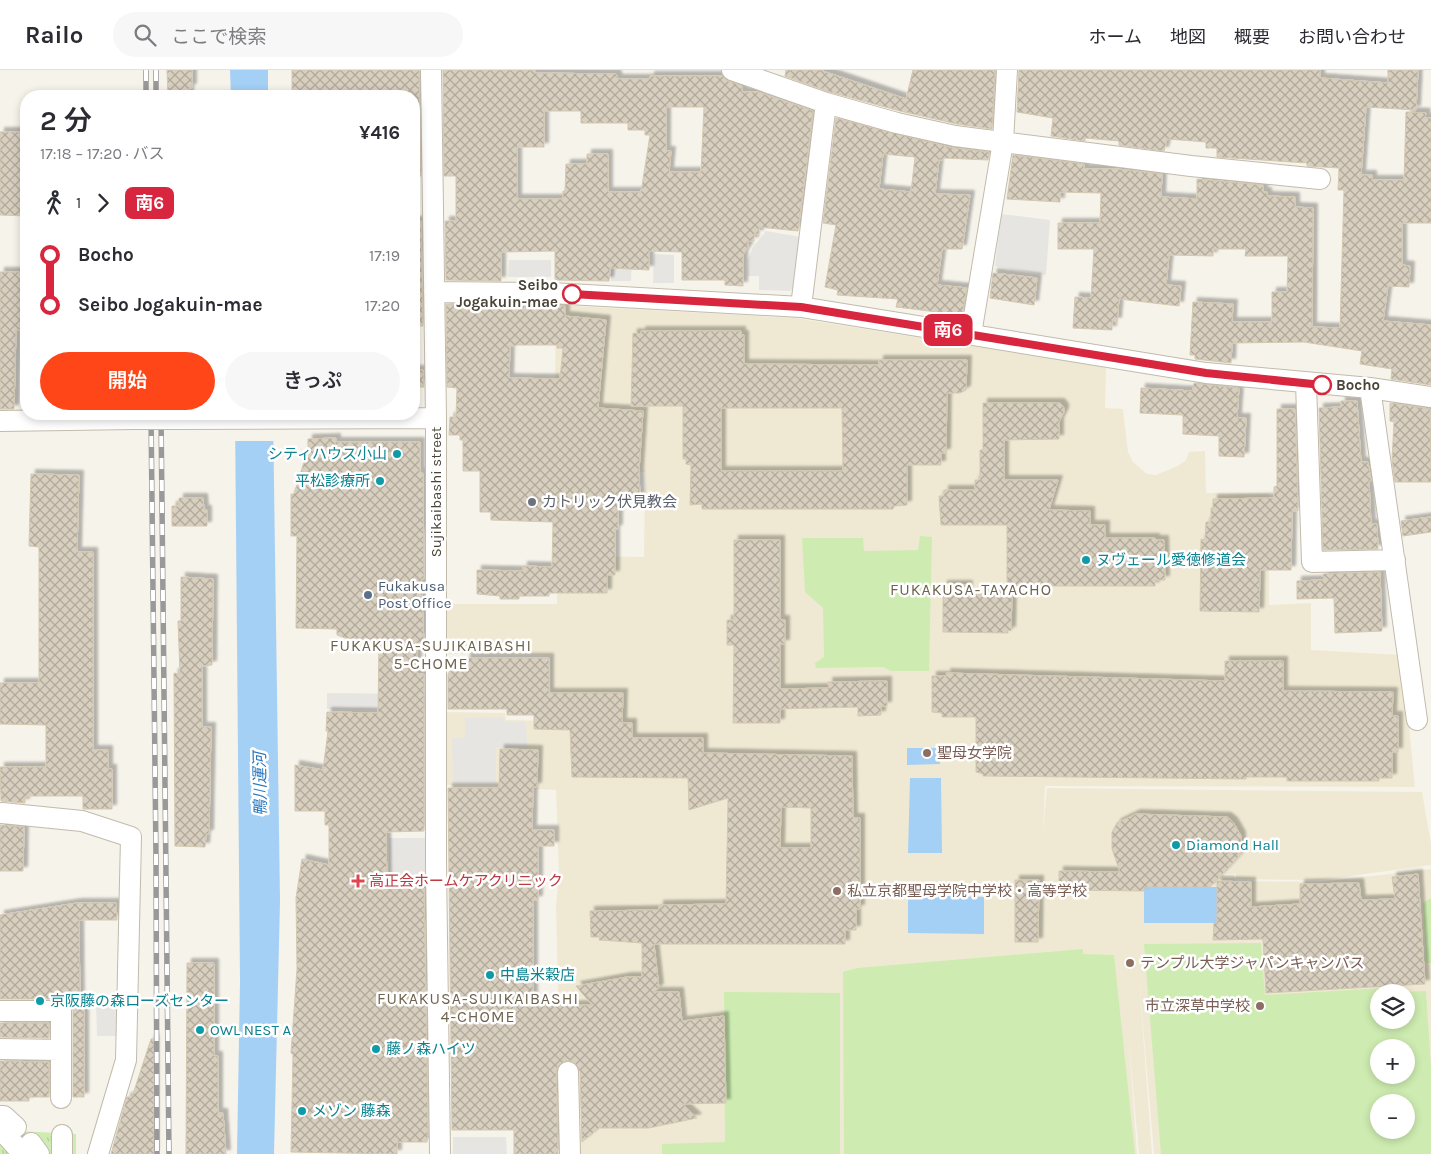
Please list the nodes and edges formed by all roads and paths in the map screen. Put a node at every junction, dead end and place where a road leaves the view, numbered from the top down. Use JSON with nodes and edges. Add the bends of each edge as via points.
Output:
{"nodes":[{"id":1,"x":431,"y":70,"type":"edge"},
{"id":2,"x":732,"y":70,"type":"edge"},
{"id":3,"x":1007,"y":70,"type":"edge"},
{"id":4,"x":826,"y":103,"type":"junction"},
{"id":5,"x":1002,"y":142,"type":"junction"},
{"id":6,"x":1320,"y":179,"type":"dead end"},
{"id":7,"x":434,"y":292,"type":"junction"},
{"id":8,"x":801,"y":307,"type":"junction"},
{"id":9,"x":971,"y":334,"type":"junction"},
{"id":10,"x":1306,"y":383,"type":"junction"},
{"id":11,"x":1370,"y":388,"type":"junction"},
{"id":12,"x":1431,"y":396,"type":"edge"},
{"id":13,"x":420,"y":418,"type":"edge"},
{"id":14,"x":436,"y":418,"type":"junction"},
{"id":15,"x":67,"y":420,"type":"edge"},
{"id":16,"x":0,"y":421,"type":"edge"},
{"id":17,"x":1395,"y":560,"type":"junction"},
{"id":18,"x":1417,"y":720,"type":"dead end"},
{"id":19,"x":2,"y":813,"type":"dead end"},
{"id":20,"x":0,"y":1011,"type":"edge"},
{"id":21,"x":0,"y":1050,"type":"edge"},
{"id":22,"x":61,"y":1050,"type":"junction"},
{"id":23,"x":568,"y":1072,"type":"dead end"},
{"id":24,"x":61,"y":1098,"type":"dead end"},
{"id":25,"x":0,"y":1116,"type":"edge"},
{"id":26,"x":8,"y":1130,"type":"edge"},
{"id":27,"x":31,"y":1150,"type":"edge"},
{"id":28,"x":98,"y":1154,"type":"edge"},
{"id":29,"x":440,"y":1154,"type":"edge"},
{"id":30,"x":570,"y":1154,"type":"edge"}],
"edges":[{"from":1,"to":7,"type":"street","name":"Sujikaibashi street"},
{"from":2,"to":4,"type":"street"},
{"from":3,"to":5,"type":"street"},
{"from":4,"to":5,"type":"street","via":[[955,136]]},
{"from":4,"to":8,"type":"street"},
{"from":5,"to":6,"type":"street"},
{"from":5,"to":9,"type":"street"},
{"from":7,"to":8,"type":"street","via":[[551,293]]},
{"from":7,"to":14,"type":"street","name":"Sujikaibashi street"},
{"from":8,"to":9,"type":"street"},
{"from":9,"to":10,"type":"street","via":[[1206,373]]},
{"from":10,"to":11,"type":"street"},
{"from":10,"to":17,"type":"street","via":[[1312,562]]},
{"from":11,"to":12,"type":"street"},
{"from":11,"to":17,"type":"street"},
{"from":13,"to":14,"type":"street","bridge":true},
{"from":14,"to":29,"type":"street","name":"Sujikaibashi street"},
{"from":15,"to":16,"type":"street","bridge":true},
{"from":17,"to":18,"type":"street"},
{"from":19,"to":28,"type":"street","via":[[82,821],[131,837],[126,1060]]},
{"from":20,"to":22,"type":"street","via":[[61,1011]]},
{"from":21,"to":22,"type":"street"},
{"from":22,"to":24,"type":"street"},
{"from":23,"to":30,"type":"street"},
{"from":25,"to":26,"type":"street","via":[[4,1116]]},
{"from":26,"to":27,"type":"street","via":[[3,1132]]}]}
